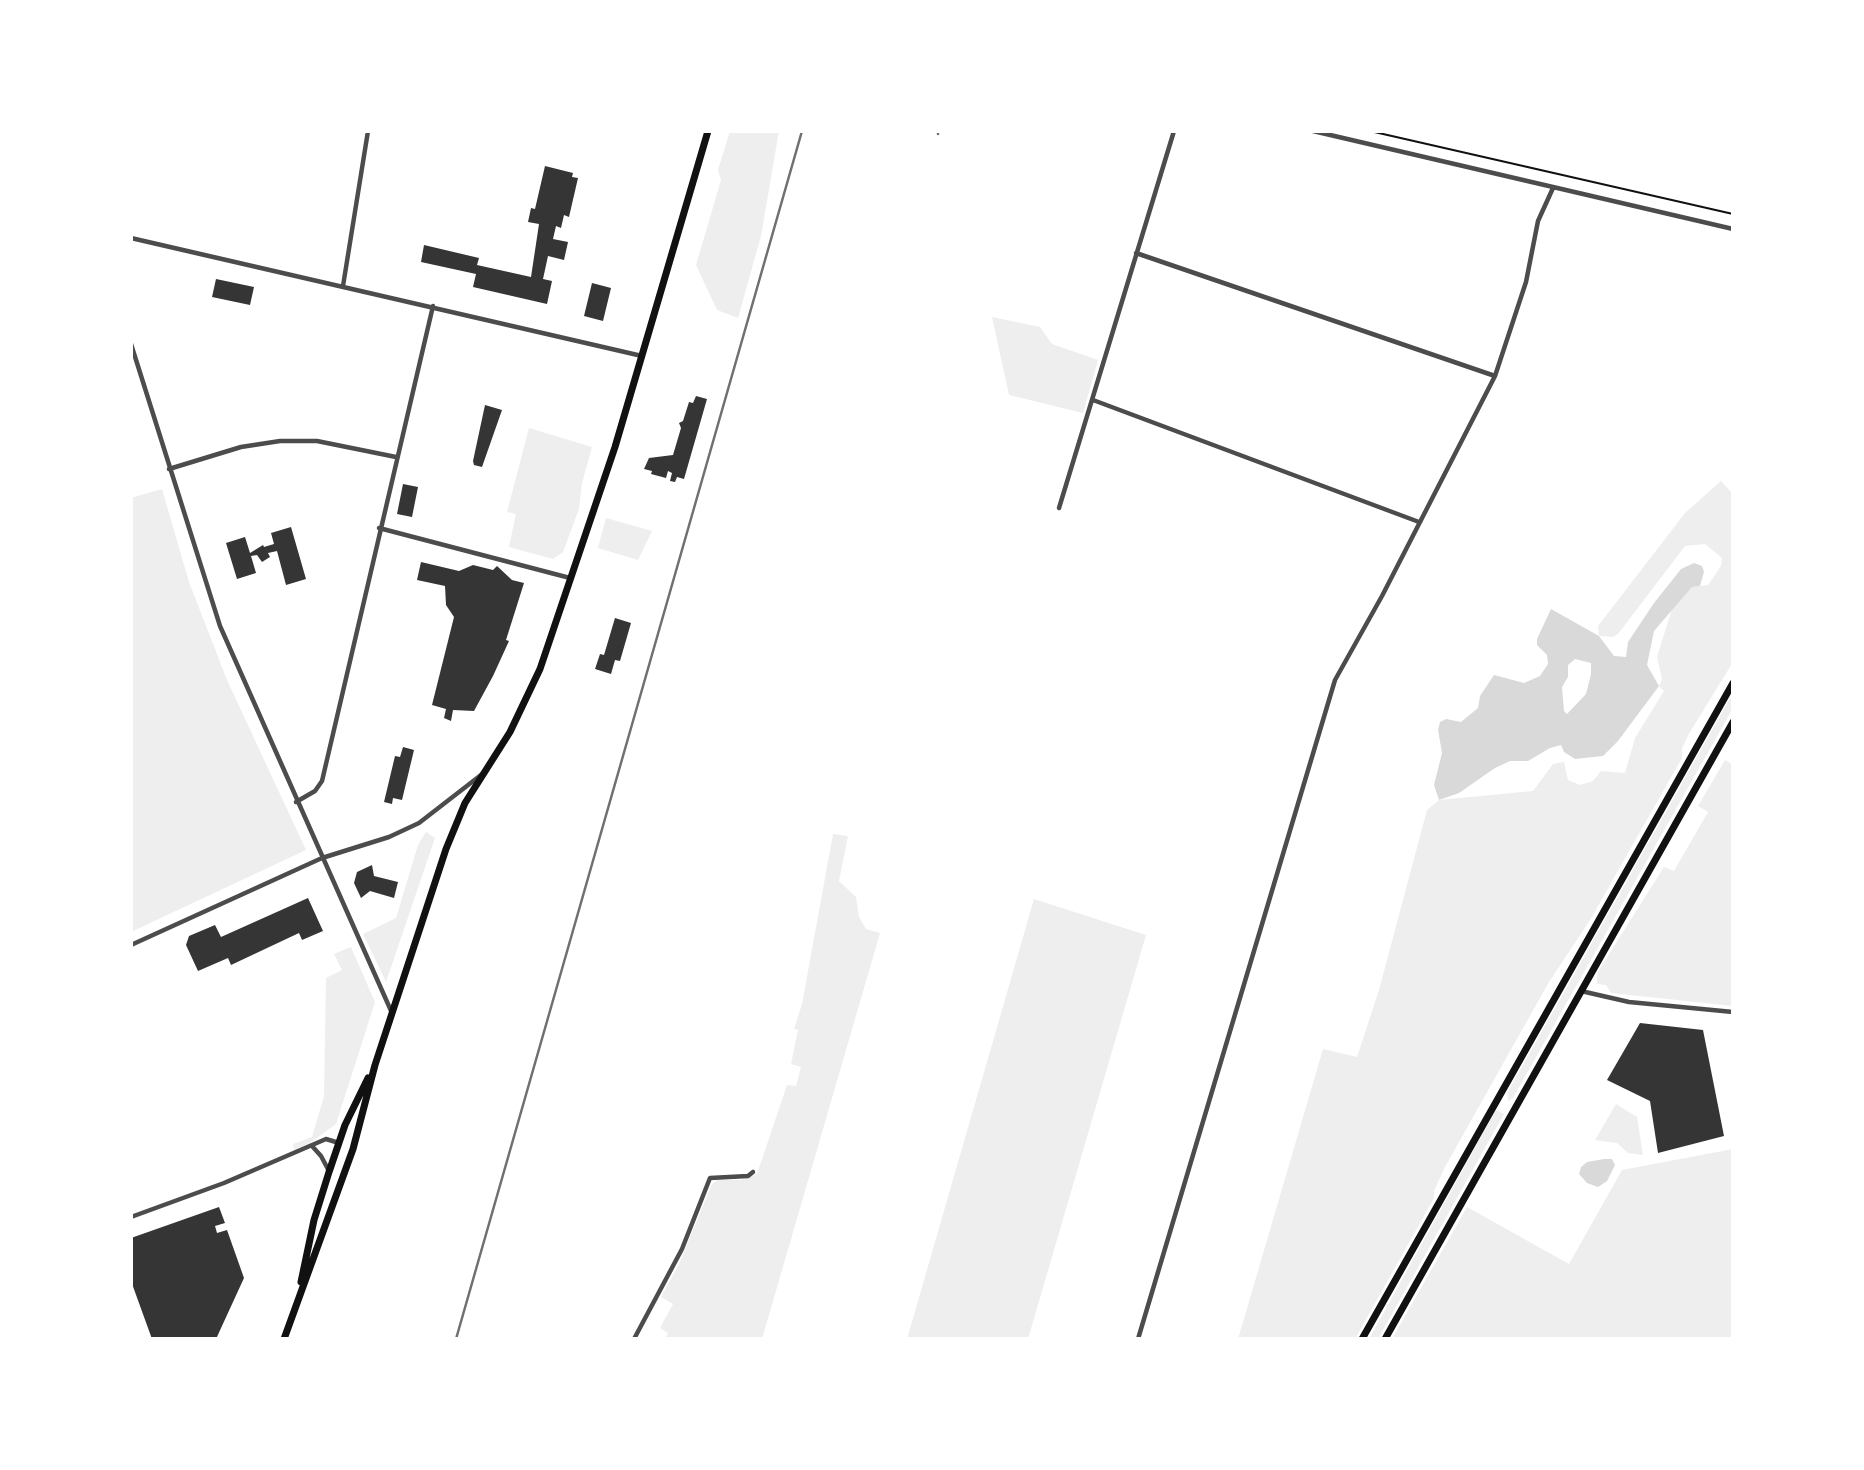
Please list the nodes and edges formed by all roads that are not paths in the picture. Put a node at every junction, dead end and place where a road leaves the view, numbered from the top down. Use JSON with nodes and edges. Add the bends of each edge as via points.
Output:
{"nodes":[{"id":1,"x":368,"y":131,"type":"edge"},
{"id":2,"x":708,"y":131,"type":"edge"},
{"id":3,"x":1174,"y":131,"type":"edge"},
{"id":4,"x":1313,"y":131,"type":"edge"},
{"id":5,"x":1553,"y":188,"type":"junction"},
{"id":6,"x":1733,"y":229,"type":"edge"},
{"id":7,"x":131,"y":238,"type":"edge"},
{"id":8,"x":1136,"y":253,"type":"junction"},
{"id":9,"x":343,"y":286,"type":"junction"},
{"id":10,"x":433,"y":306,"type":"junction"},
{"id":11,"x":131,"y":344,"type":"edge"},
{"id":12,"x":642,"y":356,"type":"junction"},
{"id":13,"x":1495,"y":376,"type":"junction"},
{"id":14,"x":1093,"y":400,"type":"junction"},
{"id":15,"x":396,"y":457,"type":"junction"},
{"id":16,"x":169,"y":469,"type":"junction"},
{"id":17,"x":1059,"y":508,"type":"dead end"},
{"id":18,"x":1419,"y":522,"type":"junction"},
{"id":19,"x":379,"y":528,"type":"junction"},
{"id":20,"x":571,"y":578,"type":"junction"},
{"id":21,"x":1733,"y":683,"type":"edge"},
{"id":22,"x":1733,"y":722,"type":"edge"},
{"id":23,"x":484,"y":772,"type":"junction"},
{"id":24,"x":296,"y":802,"type":"junction"},
{"id":25,"x":322,"y":858,"type":"junction"},
{"id":26,"x":131,"y":946,"type":"edge"},
{"id":27,"x":1580,"y":991,"type":"junction"},
{"id":28,"x":1733,"y":1012,"type":"edge"},
{"id":29,"x":392,"y":1013,"type":"junction"},
{"id":30,"x":375,"y":1065,"type":"junction"},
{"id":31,"x":1500,"y":1095,"type":"junction"},
{"id":32,"x":1517,"y":1104,"type":"junction"},
{"id":33,"x":339,"y":1143,"type":"junction"},
{"id":34,"x":312,"y":1146,"type":"junction"},
{"id":35,"x":353,"y":1149,"type":"junction"},
{"id":36,"x":329,"y":1172,"type":"junction"},
{"id":37,"x":753,"y":1172,"type":"dead end"},
{"id":38,"x":131,"y":1217,"type":"edge"},
{"id":39,"x":297,"y":1303,"type":"junction"},
{"id":40,"x":285,"y":1339,"type":"edge"},
{"id":41,"x":634,"y":1339,"type":"edge"},
{"id":42,"x":1139,"y":1339,"type":"edge"},
{"id":43,"x":1362,"y":1339,"type":"edge"},
{"id":44,"x":1385,"y":1339,"type":"edge"}],
"edges":[{"from":1,"to":9,"type":"street"},
{"from":2,"to":12,"type":"main road"},
{"from":3,"to":8,"type":"street"},
{"from":4,"to":5,"type":"street"},
{"from":5,"to":6,"type":"street"},
{"from":5,"to":13,"type":"street","via":[[1538,221],[1527,282]]},
{"from":7,"to":9,"type":"street"},
{"from":8,"to":13,"type":"street"},
{"from":8,"to":14,"type":"street"},
{"from":9,"to":10,"type":"street"},
{"from":10,"to":12,"type":"street"},
{"from":10,"to":15,"type":"street"},
{"from":11,"to":16,"type":"street"},
{"from":12,"to":20,"type":"main road"},
{"from":13,"to":18,"type":"street"},
{"from":14,"to":17,"type":"street"},
{"from":14,"to":18,"type":"street"},
{"from":15,"to":16,"type":"street","via":[[317,441],[288,440],[241,447]]},
{"from":15,"to":19,"type":"street"},
{"from":16,"to":24,"type":"street","via":[[220,626]]},
{"from":18,"to":42,"type":"street","via":[[1335,680]]},
{"from":19,"to":20,"type":"street"},
{"from":19,"to":24,"type":"street","via":[[322,781]]},
{"from":20,"to":23,"type":"main road","via":[[531,691]]},
{"from":21,"to":31,"type":"main road"},
{"from":22,"to":27,"type":"main road"},
{"from":23,"to":25,"type":"street","via":[[419,823]]},
{"from":23,"to":29,"type":"main road","via":[[453,829]]},
{"from":24,"to":25,"type":"street"},
{"from":25,"to":26,"type":"street"},
{"from":25,"to":29,"type":"street"},
{"from":27,"to":28,"type":"street","via":[[1629,1002]]},
{"from":27,"to":32,"type":"main road"},
{"from":29,"to":30,"type":"main road"},
{"from":30,"to":33,"type":"main road"},
{"from":30,"to":35,"type":"main road"},
{"from":31,"to":32,"type":"main road","via":[[1505,1105]]},
{"from":31,"to":43,"type":"main road"},
{"from":32,"to":44,"type":"main road"},
{"from":33,"to":34,"type":"street","via":[[326,1139]]},
{"from":33,"to":35,"type":"main road"},
{"from":33,"to":36,"type":"main road"},
{"from":34,"to":36,"type":"street"},
{"from":34,"to":38,"type":"street"},
{"from":35,"to":39,"type":"main road"},
{"from":36,"to":39,"type":"main road"},
{"from":37,"to":41,"type":"street","via":[[748,1177],[710,1178],[682,1250]]},
{"from":39,"to":40,"type":"main road"}]}
